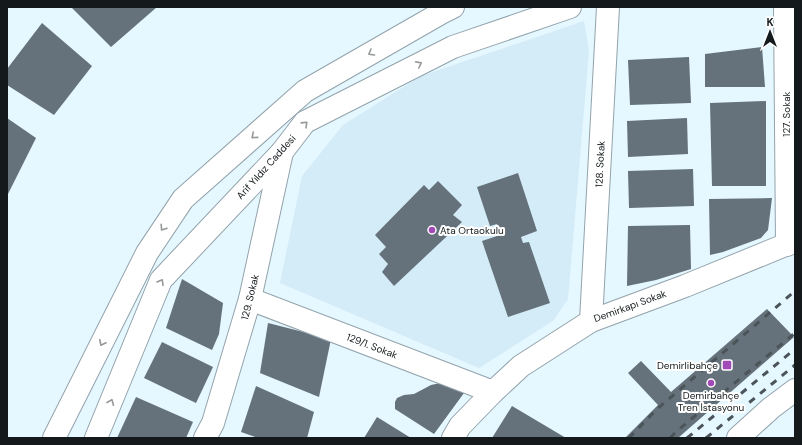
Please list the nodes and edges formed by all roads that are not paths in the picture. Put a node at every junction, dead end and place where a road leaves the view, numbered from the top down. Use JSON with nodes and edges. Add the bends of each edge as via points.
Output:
{"nodes":[{"id":1,"x":570,"y":7,"type":"edge"},
{"id":2,"x":608,"y":7,"type":"edge"},
{"id":3,"x":785,"y":7,"type":"edge"},
{"id":4,"x":445,"y":9,"type":"edge"},
{"id":5,"x":282,"y":152,"type":"junction"},
{"id":6,"x":791,"y":243,"type":"edge"},
{"id":7,"x":250,"y":299,"type":"junction"},
{"id":8,"x":592,"y":321,"type":"junction"},
{"id":9,"x":795,"y":390,"type":"edge"},
{"id":10,"x":493,"y":392,"type":"junction"},
{"id":11,"x":54,"y":438,"type":"edge"},
{"id":12,"x":96,"y":438,"type":"edge"},
{"id":13,"x":205,"y":438,"type":"edge"},
{"id":14,"x":453,"y":438,"type":"edge"},
{"id":15,"x":738,"y":438,"type":"edge"}],
"edges":[{"from":5,"to":1,"type":"street","name":"Arif Yıldız Caddesi","one_way":true,"via":[[305,122],[453,48]]},
{"from":2,"to":8,"type":"street","name":"128. Sokak"},
{"from":3,"to":6,"type":"street","name":"127. Sokak"},
{"from":4,"to":11,"type":"street","one_way":true,"via":[[305,91],[183,198],[147,253]]},
{"from":5,"to":7,"type":"street","name":"129. Sokak"},
{"from":12,"to":5,"type":"street","name":"Arif Yıldız Caddesi","one_way":true,"via":[[161,280]]},
{"from":6,"to":8,"type":"street","name":"Demirkapı Sokak"},
{"from":7,"to":10,"type":"street","name":"129/1. Sokak"},
{"from":7,"to":13,"type":"street","name":"129. Sokak","via":[[212,423]]},
{"from":8,"to":10,"type":"street","name":"Demirkapı Sokak","via":[[521,366]]},
{"from":9,"to":15,"type":"street"},
{"from":10,"to":14,"type":"street","name":"Demirkapı Sokak","via":[[460,426]]}]}
